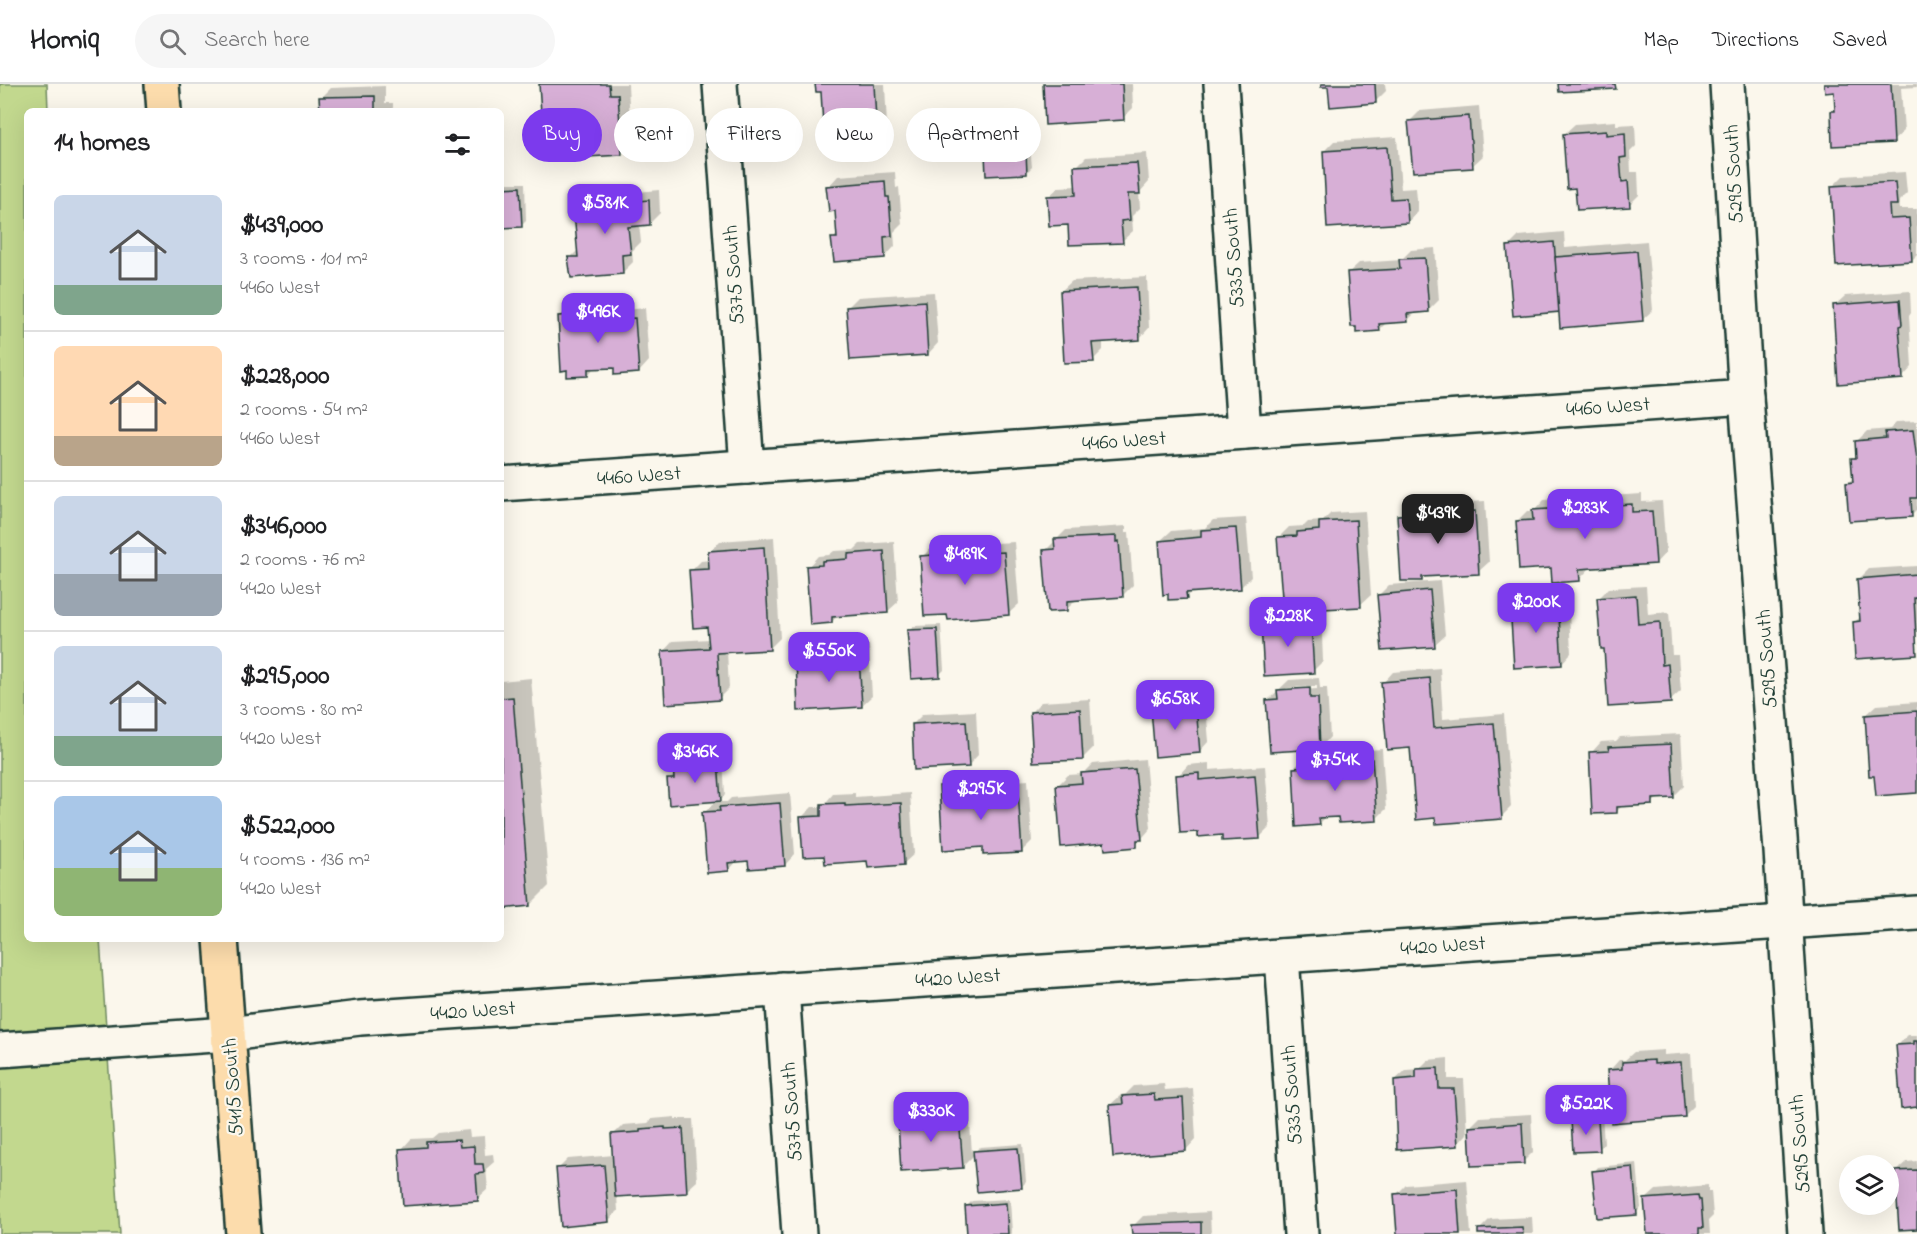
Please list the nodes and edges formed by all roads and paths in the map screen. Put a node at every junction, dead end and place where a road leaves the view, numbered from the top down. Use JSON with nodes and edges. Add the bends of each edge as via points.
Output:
{"nodes":[{"id":1,"x":162,"y":84,"type":"edge"},
{"id":2,"x":720,"y":84,"type":"edge"},
{"id":3,"x":1221,"y":84,"type":"edge"},
{"id":4,"x":1727,"y":84,"type":"edge"},
{"id":5,"x":164,"y":108,"type":"edge"},
{"id":6,"x":1746,"y":397,"type":"junction"},
{"id":7,"x":1244,"y":432,"type":"junction"},
{"id":8,"x":747,"y":467,"type":"junction"},
{"id":9,"x":504,"y":484,"type":"edge"},
{"id":10,"x":1917,"y":913,"type":"edge"},
{"id":11,"x":1784,"y":922,"type":"junction"},
{"id":12,"x":221,"y":942,"type":"edge"},
{"id":13,"x":1282,"y":956,"type":"junction"},
{"id":14,"x":782,"y":989,"type":"junction"},
{"id":15,"x":228,"y":1034,"type":"junction"},
{"id":16,"x":0,"y":1050,"type":"edge"},
{"id":17,"x":243,"y":1234,"type":"edge"},
{"id":18,"x":799,"y":1234,"type":"edge"},
{"id":19,"x":1301,"y":1234,"type":"edge"},
{"id":20,"x":1805,"y":1234,"type":"edge"}],
"edges":[{"from":1,"to":5,"type":"main road"},
{"from":2,"to":8,"type":"street","name":"5375 South"},
{"from":3,"to":7,"type":"street","name":"5335 South"},
{"from":4,"to":6,"type":"street","name":"5295 South"},
{"from":6,"to":7,"type":"street","name":"4460 West"},
{"from":6,"to":11,"type":"street","name":"5295 South"},
{"from":7,"to":8,"type":"street","name":"4460 West"},
{"from":8,"to":9,"type":"street","name":"4460 West"},
{"from":10,"to":11,"type":"street","name":"4420 West"},
{"from":11,"to":13,"type":"street","name":"4420 West"},
{"from":11,"to":20,"type":"street","name":"5295 South"},
{"from":12,"to":15,"type":"main road","name":"5415 South"},
{"from":13,"to":14,"type":"street","name":"4420 West"},
{"from":13,"to":19,"type":"street","name":"5335 South"},
{"from":14,"to":15,"type":"street","name":"4420 West","via":[[360,1017]]},
{"from":14,"to":18,"type":"street","name":"5375 South"},
{"from":15,"to":16,"type":"street","name":"4420 West"},
{"from":15,"to":17,"type":"main road","name":"5415 South"}]}
